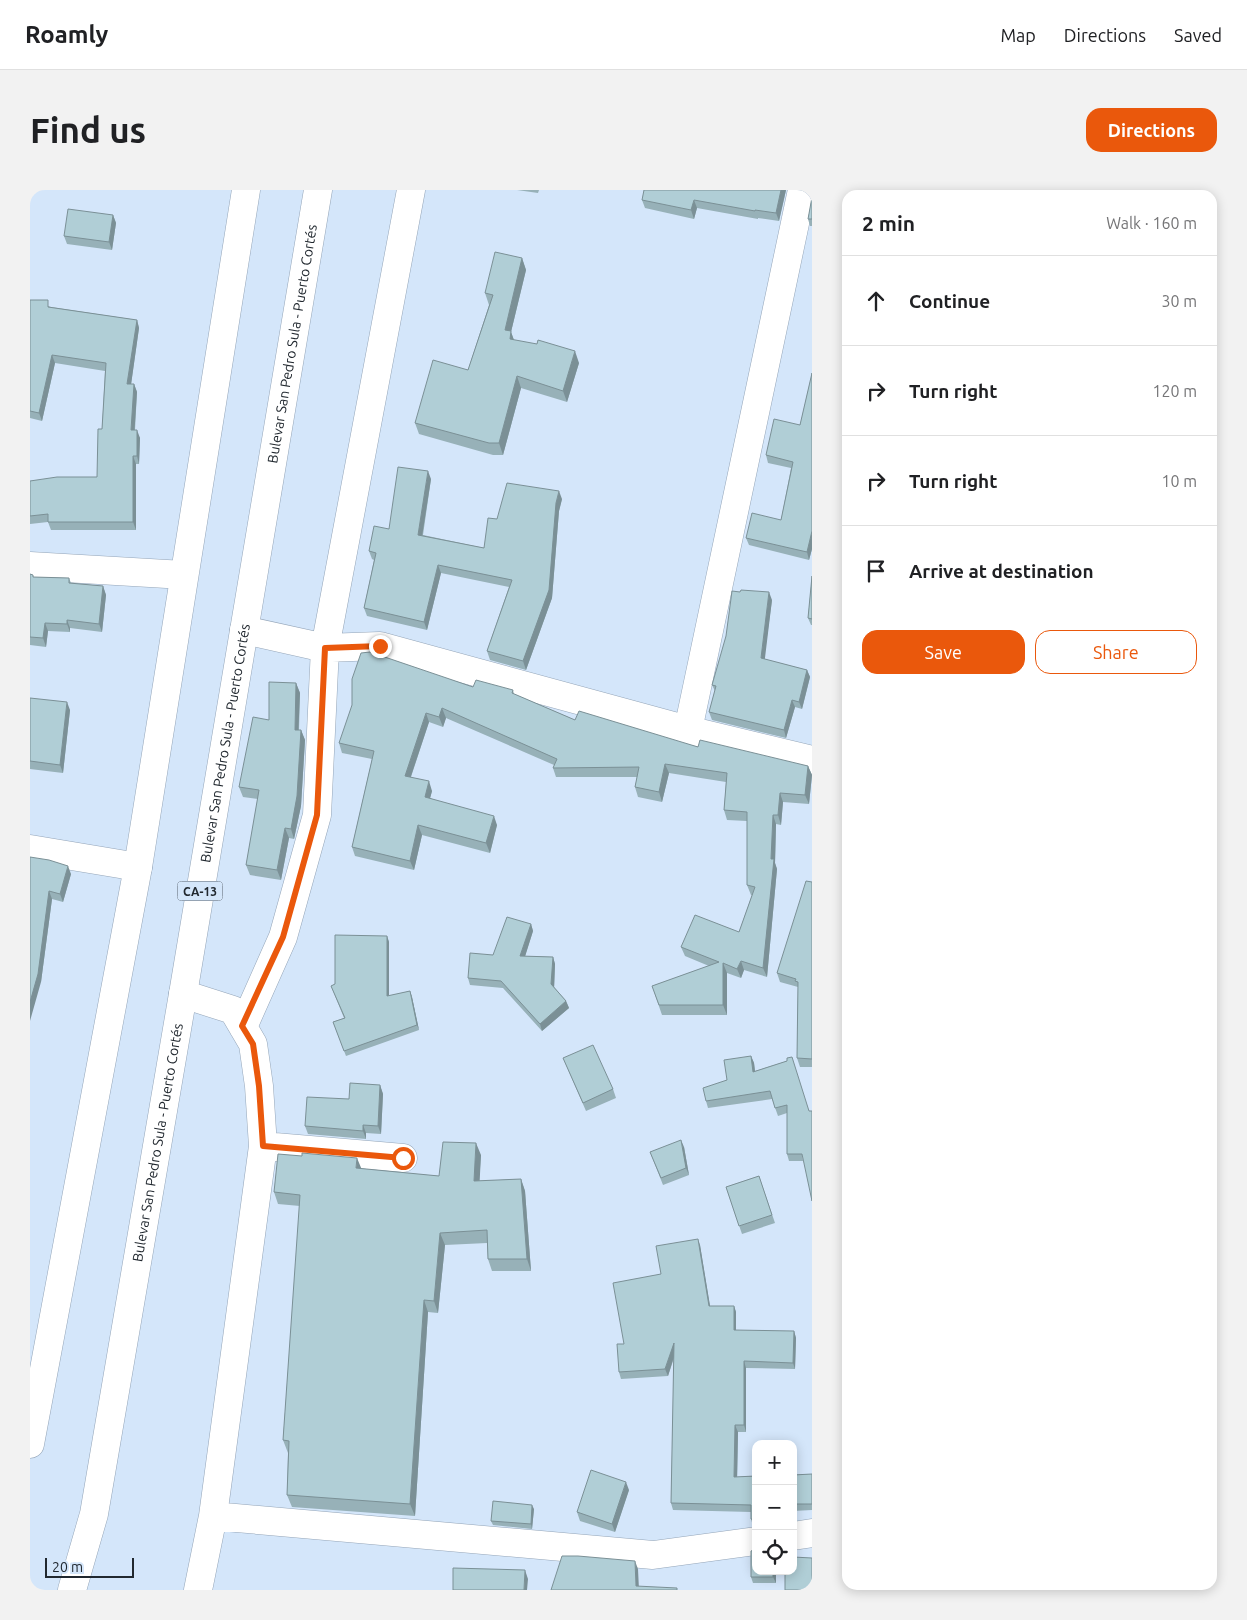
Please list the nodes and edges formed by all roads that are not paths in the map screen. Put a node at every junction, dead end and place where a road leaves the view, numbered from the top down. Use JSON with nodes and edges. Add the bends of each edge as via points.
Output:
{"nodes":[{"id":1,"x":246,"y":190,"type":"edge"},
{"id":2,"x":318,"y":190,"type":"edge"},
{"id":3,"x":412,"y":190,"type":"edge"},
{"id":4,"x":802,"y":190,"type":"edge"},
{"id":5,"x":30,"y":566,"type":"edge"},
{"id":6,"x":184,"y":576,"type":"junction"},
{"id":7,"x":244,"y":630,"type":"junction"},
{"id":8,"x":325,"y":648,"type":"junction"},
{"id":9,"x":688,"y":730,"type":"junction"},
{"id":10,"x":812,"y":760,"type":"edge"},
{"id":11,"x":30,"y":849,"type":"edge"},
{"id":12,"x":138,"y":867,"type":"junction"},
{"id":13,"x":183,"y":994,"type":"junction"},
{"id":14,"x":242,"y":1026,"type":"junction"},
{"id":15,"x":263,"y":1146,"type":"junction"},
{"id":16,"x":403,"y":1158,"type":"dead end"},
{"id":17,"x":30,"y":1444,"type":"edge"},
{"id":18,"x":213,"y":1516,"type":"junction"},
{"id":19,"x":812,"y":1533,"type":"edge"},
{"id":20,"x":797,"y":1535,"type":"edge"},
{"id":21,"x":752,"y":1542,"type":"edge"},
{"id":22,"x":72,"y":1590,"type":"edge"},
{"id":23,"x":198,"y":1590,"type":"edge"}],
"edges":[{"from":1,"to":6,"type":"main road"},
{"from":2,"to":7,"type":"main road","name":"Bulevar San Pedro Sula - Puerto Cortés","number":"CA-13"},
{"from":3,"to":8,"type":"main road"},
{"from":4,"to":9,"type":"main road"},
{"from":5,"to":6,"type":"main road"},
{"from":6,"to":12,"type":"main road"},
{"from":7,"to":8,"type":"main road"},
{"from":7,"to":13,"type":"main road","name":"Bulevar San Pedro Sula - Puerto Cortés","number":"CA-13"},
{"from":8,"to":9,"type":"main road","via":[[380,646]]},
{"from":8,"to":14,"type":"main road","via":[[317,815],[283,937]]},
{"from":9,"to":10,"type":"main road"},
{"from":11,"to":12,"type":"main road"},
{"from":12,"to":17,"type":"main road"},
{"from":13,"to":14,"type":"main road","via":[[233,1010]]},
{"from":13,"to":22,"type":"main road","name":"Bulevar San Pedro Sula - Puerto Cortés","number":"CA-13","via":[[94,1514]]},
{"from":14,"to":15,"type":"main road","via":[[253,1044]]},
{"from":15,"to":16,"type":"main road"},
{"from":15,"to":18,"type":"main road"},
{"from":18,"to":21,"type":"main road","via":[[653,1554]]},
{"from":18,"to":23,"type":"main road"},
{"from":19,"to":20,"type":"main road"}]}
